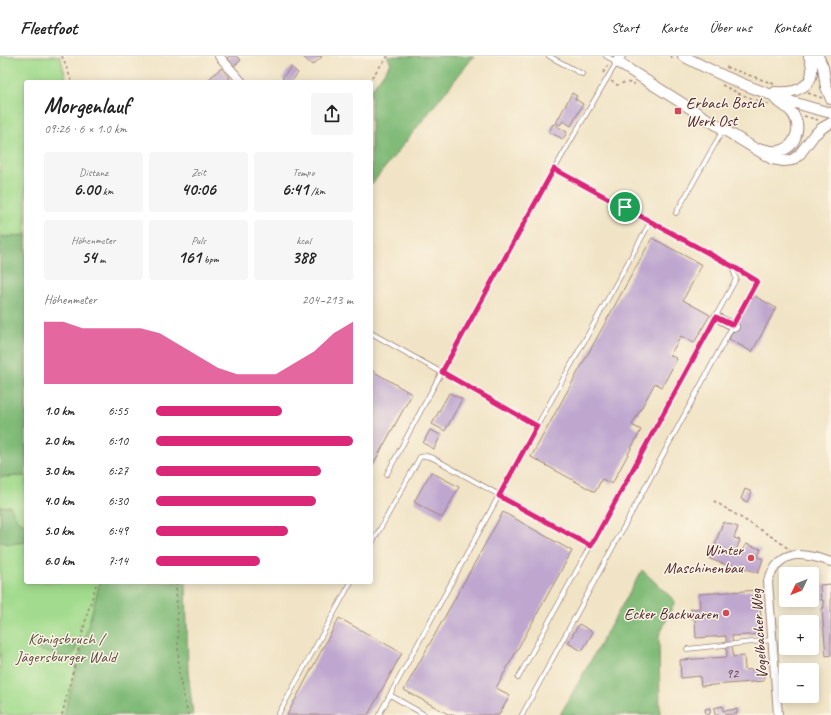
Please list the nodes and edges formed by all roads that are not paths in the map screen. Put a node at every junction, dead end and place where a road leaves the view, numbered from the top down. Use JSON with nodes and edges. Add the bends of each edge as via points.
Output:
{"nodes":[{"id":1,"x":219,"y":56,"type":"edge"},
{"id":2,"x":549,"y":56,"type":"edge"},
{"id":3,"x":606,"y":56,"type":"edge"},
{"id":4,"x":683,"y":56,"type":"edge"},
{"id":5,"x":809,"y":56,"type":"edge"},
{"id":6,"x":818,"y":56,"type":"edge"},
{"id":7,"x":618,"y":59,"type":"edge"},
{"id":8,"x":582,"y":74,"type":"dead end"},
{"id":9,"x":240,"y":80,"type":"edge"},
{"id":10,"x":753,"y":88,"type":"junction"},
{"id":11,"x":828,"y":99,"type":"edge"},
{"id":12,"x":831,"y":113,"type":"edge"},
{"id":13,"x":831,"y":124,"type":"edge"},
{"id":14,"x":723,"y":129,"type":"junction"},
{"id":15,"x":753,"y":147,"type":"junction"},
{"id":16,"x":554,"y":169,"type":"junction"},
{"id":17,"x":676,"y":213,"type":"dead end"},
{"id":18,"x":651,"y":221,"type":"junction"},
{"id":19,"x":732,"y":266,"type":"junction"},
{"id":20,"x":716,"y":317,"type":"junction"},
{"id":21,"x":734,"y":326,"type":"junction"},
{"id":22,"x":373,"y":335,"type":"edge"},
{"id":23,"x":442,"y":372,"type":"junction"},
{"id":24,"x":537,"y":426,"type":"junction"},
{"id":25,"x":387,"y":474,"type":"dead end"},
{"id":26,"x":499,"y":496,"type":"junction"},
{"id":27,"x":373,"y":541,"type":"edge"},
{"id":28,"x":591,"y":546,"type":"junction"},
{"id":29,"x":831,"y":562,"type":"edge"},
{"id":30,"x":350,"y":584,"type":"edge"},
{"id":31,"x":772,"y":640,"type":"junction"},
{"id":32,"x":687,"y":649,"type":"dead end"},
{"id":33,"x":518,"y":678,"type":"dead end"},
{"id":34,"x":390,"y":695,"type":"junction"},
{"id":35,"x":278,"y":715,"type":"edge"},
{"id":36,"x":379,"y":715,"type":"edge"},
{"id":37,"x":425,"y":715,"type":"edge"},
{"id":38,"x":522,"y":715,"type":"edge"},
{"id":39,"x":778,"y":715,"type":"edge"}],
"edges":[{"from":1,"to":9,"type":"street"},
{"from":2,"to":8,"type":"lane"},
{"from":3,"to":7,"type":"lane"},
{"from":4,"to":10,"type":"street"},
{"from":5,"to":10,"type":"street","via":[[812,75],[801,89],[776,93]]},
{"from":6,"to":11,"type":"street","via":[[823,67]]},
{"from":7,"to":14,"type":"street"},
{"from":7,"to":16,"type":"lane"},
{"from":10,"to":12,"type":"street"},
{"from":10,"to":15,"type":"street","via":[[787,107],[794,115],[798,131],[791,145],[785,150],[773,151]]},
{"from":13,"to":15,"type":"street","via":[[814,135],[792,160],[784,162],[772,159]]},
{"from":14,"to":15,"type":"street"},
{"from":14,"to":17,"type":"lane"},
{"from":16,"to":18,"type":"lane"},
{"from":16,"to":23,"type":"lane"},
{"from":18,"to":19,"type":"lane"},
{"from":18,"to":24,"type":"lane"},
{"from":19,"to":20,"type":"lane","via":[[736,279]]},
{"from":19,"to":21,"type":"lane","via":[[757,281]]},
{"from":20,"to":21,"type":"street"},
{"from":20,"to":28,"type":"lane"},
{"from":21,"to":38,"type":"lane"},
{"from":22,"to":23,"type":"lane"},
{"from":23,"to":24,"type":"lane"},
{"from":23,"to":25,"type":"lane"},
{"from":24,"to":26,"type":"lane"},
{"from":26,"to":27,"type":"lane","via":[[433,458],[420,457]]},
{"from":26,"to":28,"type":"lane"},
{"from":26,"to":34,"type":"lane"},
{"from":28,"to":33,"type":"lane"},
{"from":29,"to":31,"type":"street","name":"Vogelbacher Weg","via":[[805,554],[793,555],[776,566],[768,581]]},
{"from":30,"to":35,"type":"lane"},
{"from":31,"to":32,"type":"lane"},
{"from":31,"to":39,"type":"street","name":"Vogelbacher Weg"},
{"from":34,"to":36,"type":"lane"},
{"from":34,"to":37,"type":"lane"}]}
